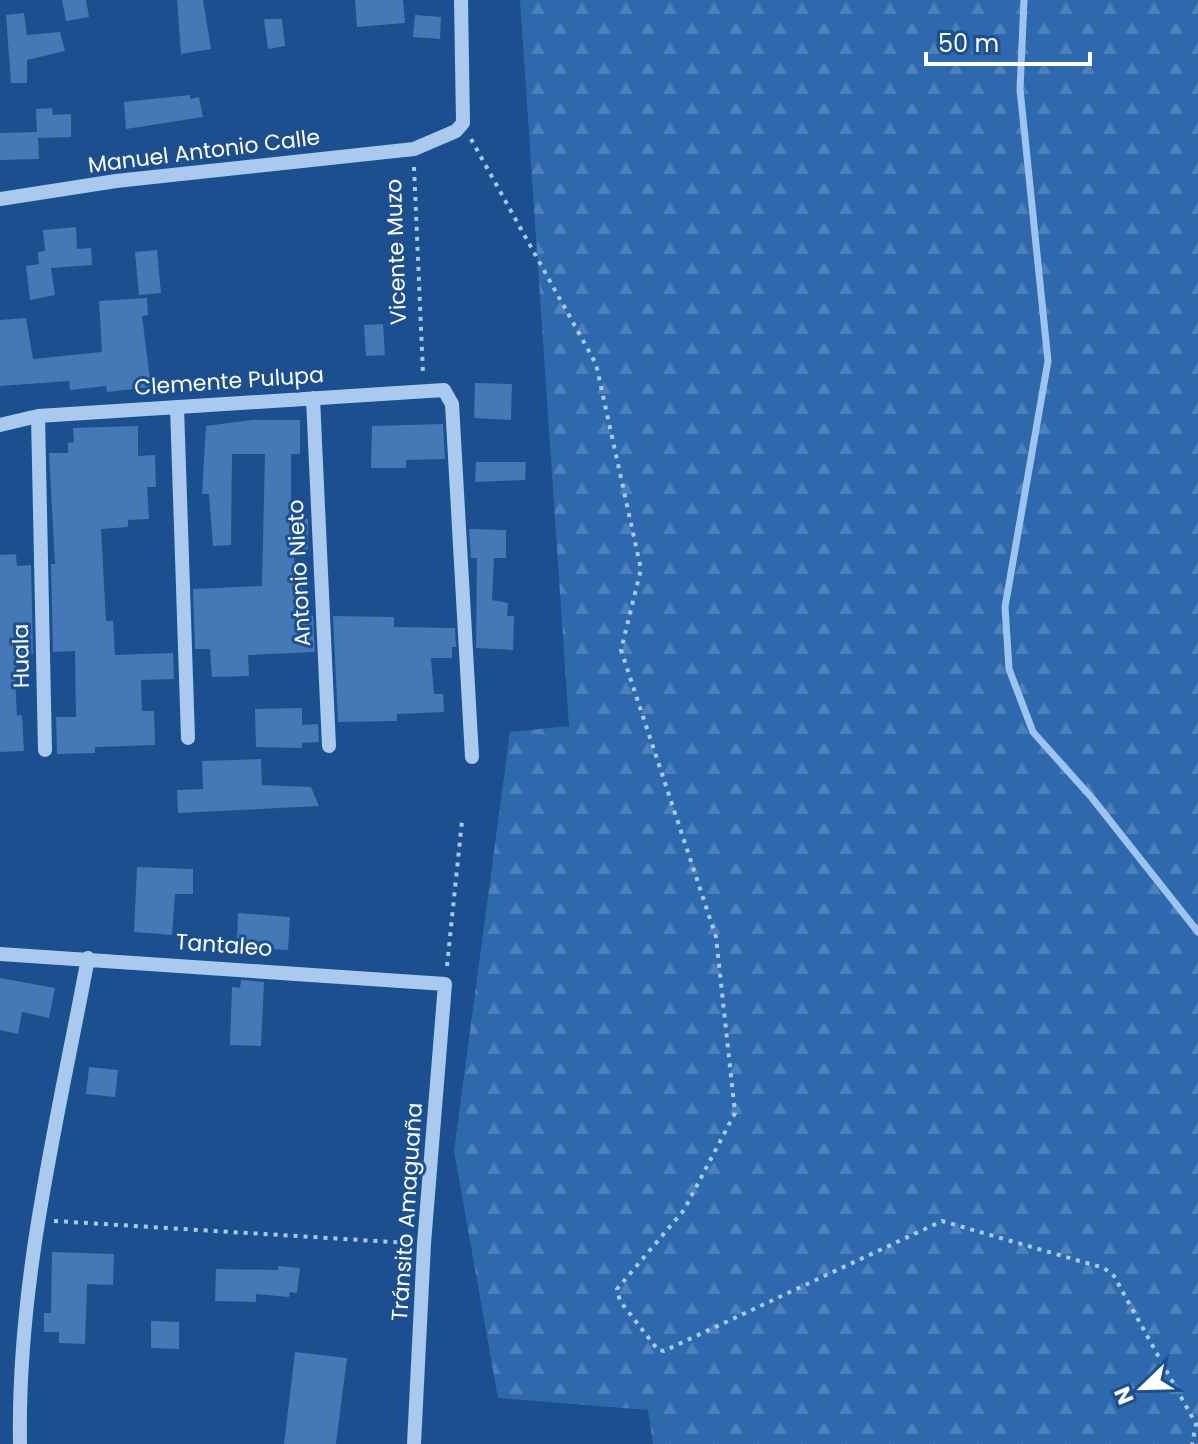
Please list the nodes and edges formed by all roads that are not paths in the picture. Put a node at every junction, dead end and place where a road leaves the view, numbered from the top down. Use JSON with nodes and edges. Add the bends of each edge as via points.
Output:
{"nodes":[{"id":1,"x":461,"y":0,"type":"edge"},
{"id":2,"x":414,"y":149,"type":"joint"},
{"id":3,"x":0,"y":199,"type":"edge"},
{"id":4,"x":313,"y":398,"type":"junction"},
{"id":5,"x":177,"y":407,"type":"junction"},
{"id":6,"x":38,"y":416,"type":"junction"},
{"id":7,"x":0,"y":425,"type":"edge"},
{"id":8,"x":188,"y":738,"type":"dead end"},
{"id":9,"x":329,"y":746,"type":"dead end"},
{"id":10,"x":45,"y":750,"type":"dead end"},
{"id":11,"x":472,"y":757,"type":"dead end"},
{"id":12,"x":0,"y":954,"type":"edge"},
{"id":13,"x":88,"y":958,"type":"junction"},
{"id":14,"x":445,"y":984,"type":"joint"},
{"id":15,"x":20,"y":1444,"type":"edge"},
{"id":16,"x":414,"y":1444,"type":"edge"}],
"edges":[{"from":1,"to":2,"type":"street","name":"Vicente Muzo","via":[[463,123]]},
{"from":2,"to":3,"type":"street","name":"Manuel Antonio Calle"},
{"from":4,"to":5,"type":"street","name":"Clemente Pulupa"},
{"from":4,"to":9,"type":"street","name":"Antonio Nieto"},
{"from":4,"to":11,"type":"street","name":"Clemente Pulupa","via":[[424,389],[444,390],[452,404]]},
{"from":5,"to":6,"type":"street","name":"Clemente Pulupa"},
{"from":5,"to":8,"type":"street"},
{"from":6,"to":7,"type":"street","name":"Clemente Pulupa"},
{"from":6,"to":10,"type":"street","name":"Huala"},
{"from":12,"to":13,"type":"street","name":"Tantaleo"},
{"from":13,"to":14,"type":"street","name":"Tantaleo"},
{"from":13,"to":15,"type":"street","via":[[29,1268],[20,1363]]},
{"from":14,"to":16,"type":"street","name":"Tránsito Amaguaña"}]}
